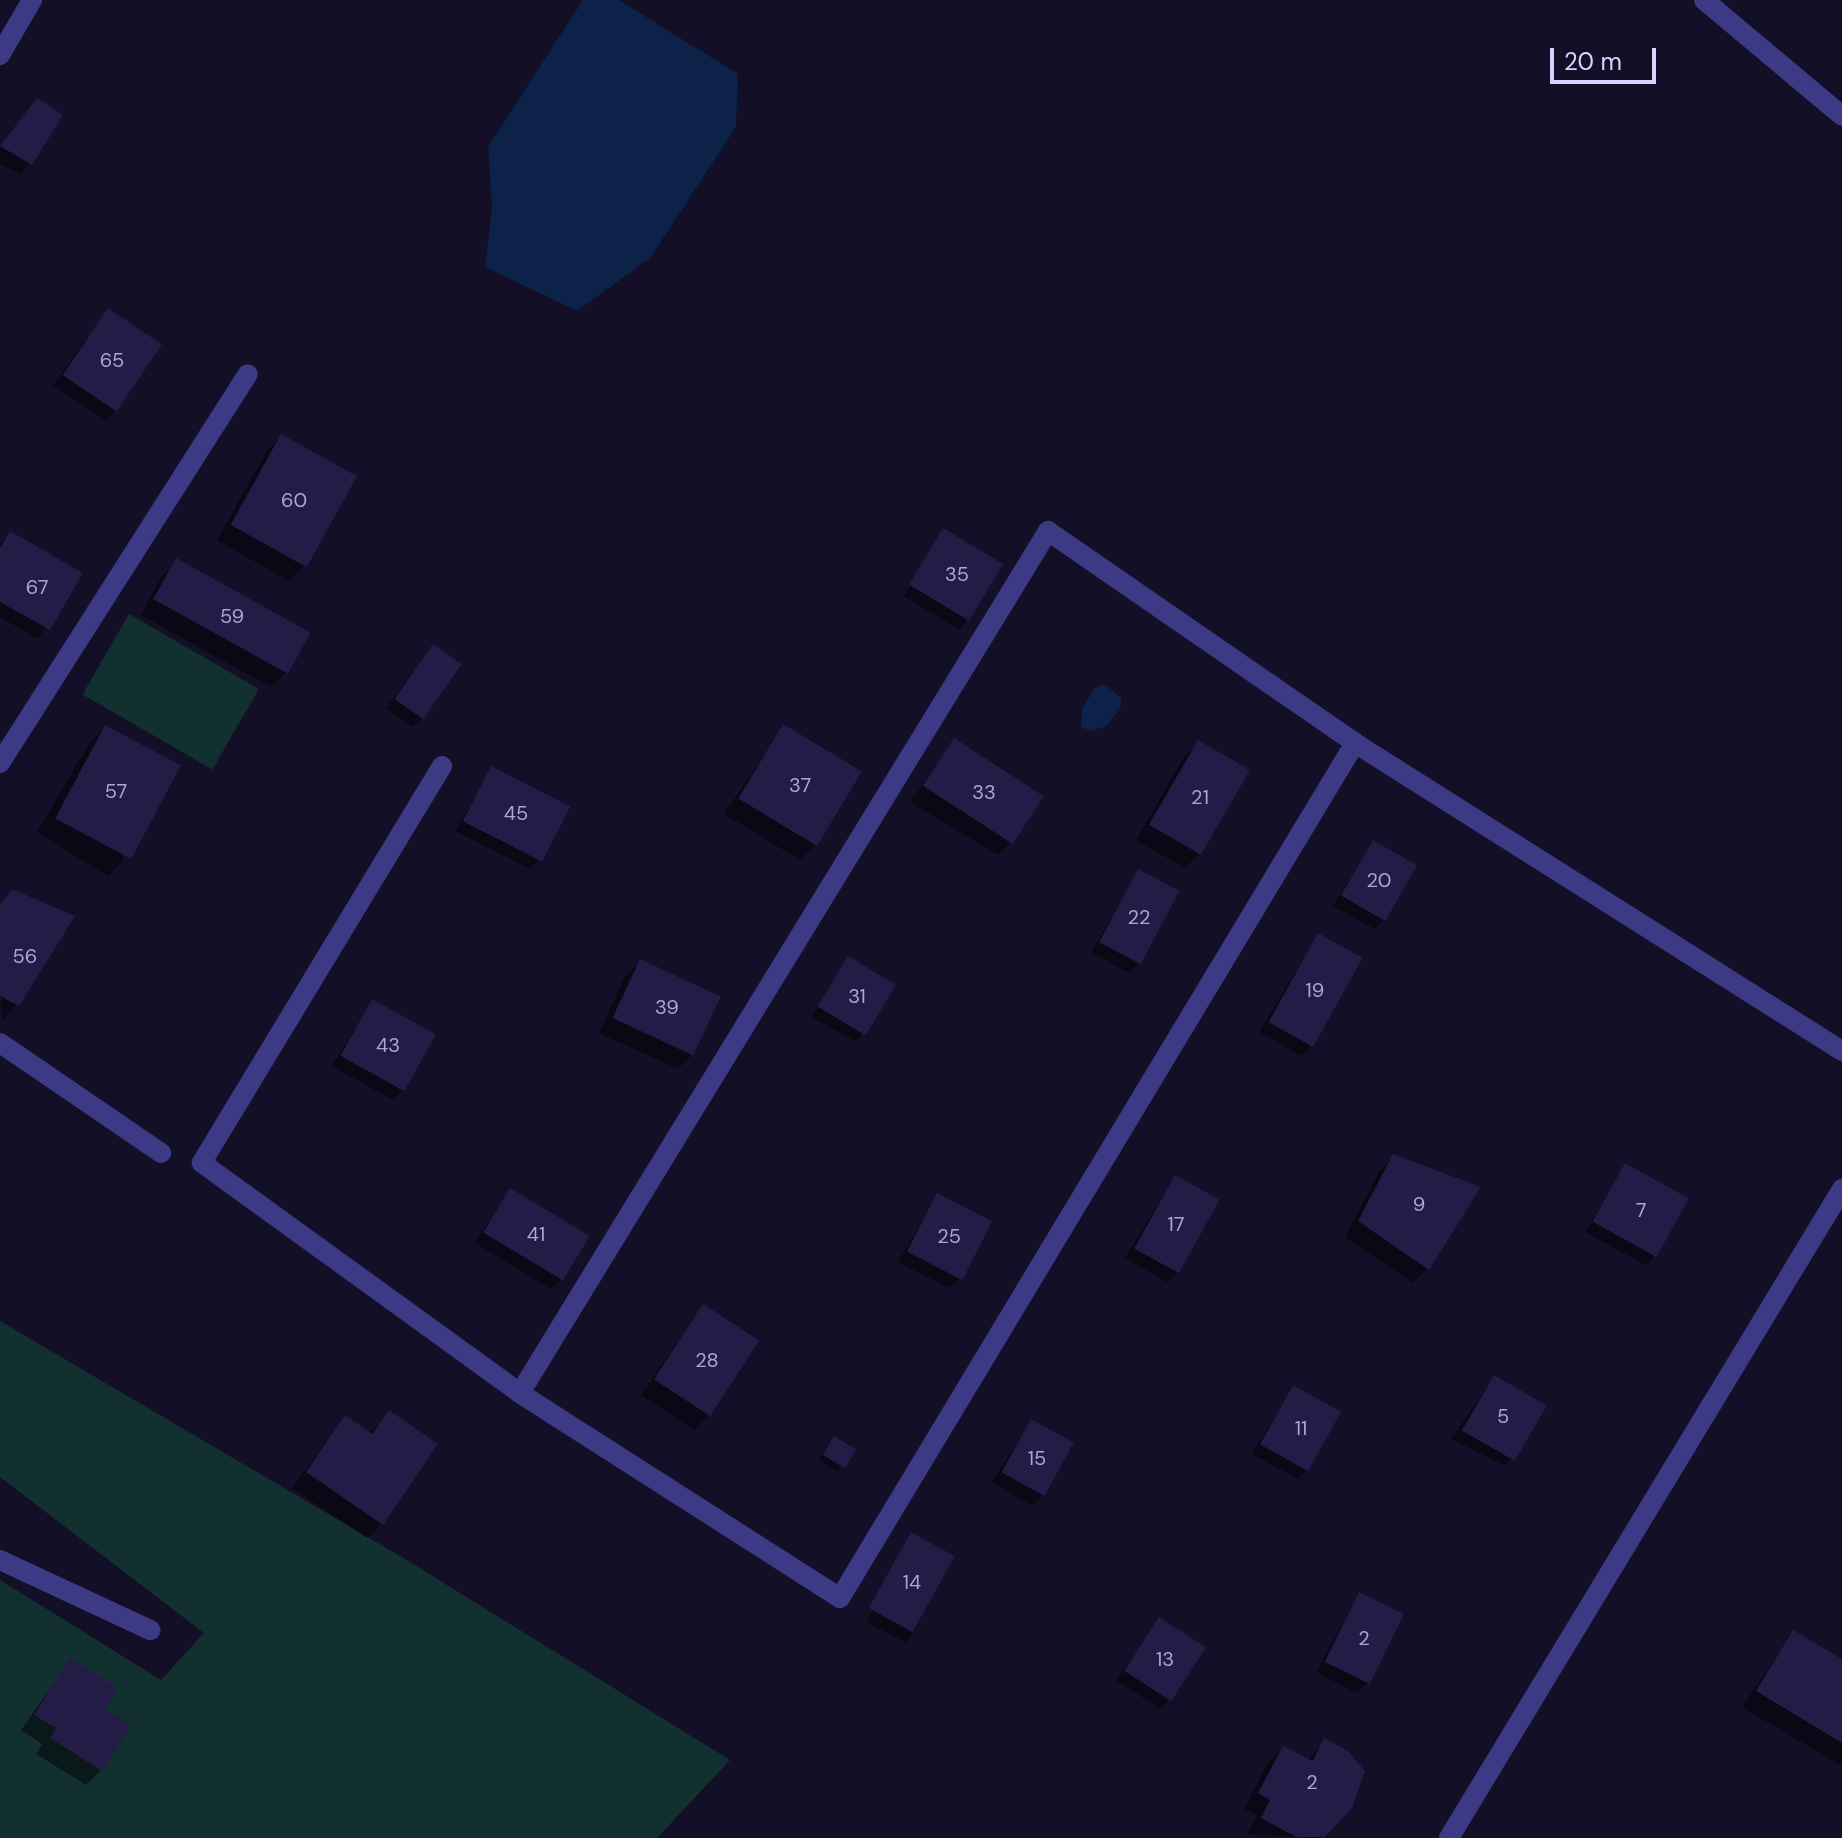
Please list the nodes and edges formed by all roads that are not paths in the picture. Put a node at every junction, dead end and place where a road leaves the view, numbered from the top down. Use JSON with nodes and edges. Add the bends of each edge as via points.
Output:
{"nodes":[{"id":1,"x":32,"y":0,"type":"edge"},
{"id":2,"x":1704,"y":0,"type":"edge"},
{"id":3,"x":0,"y":55,"type":"edge"},
{"id":4,"x":1842,"y":116,"type":"edge"},
{"id":5,"x":248,"y":374,"type":"dead end"},
{"id":6,"x":1355,"y":743,"type":"junction"},
{"id":7,"x":0,"y":763,"type":"edge"},
{"id":8,"x":442,"y":766,"type":"dead end"},
{"id":9,"x":0,"y":1043,"type":"edge"},
{"id":10,"x":1842,"y":1051,"type":"edge"},
{"id":11,"x":161,"y":1153,"type":"dead end"},
{"id":12,"x":1842,"y":1189,"type":"edge"},
{"id":13,"x":520,"y":1393,"type":"junction"},
{"id":14,"x":0,"y":1560,"type":"edge"},
{"id":15,"x":150,"y":1630,"type":"dead end"},
{"id":16,"x":1449,"y":1838,"type":"edge"}],
"edges":[{"from":1,"to":3,"type":"street"},
{"from":2,"to":4,"type":"street"},
{"from":5,"to":7,"type":"street"},
{"from":6,"to":10,"type":"street"},
{"from":6,"to":13,"type":"street","via":[[840,1598]]},
{"from":6,"to":13,"type":"street","via":[[1048,531]]},
{"from":8,"to":13,"type":"street","via":[[202,1163]]},
{"from":9,"to":11,"type":"street"},
{"from":12,"to":16,"type":"street"},
{"from":14,"to":15,"type":"street"}]}
